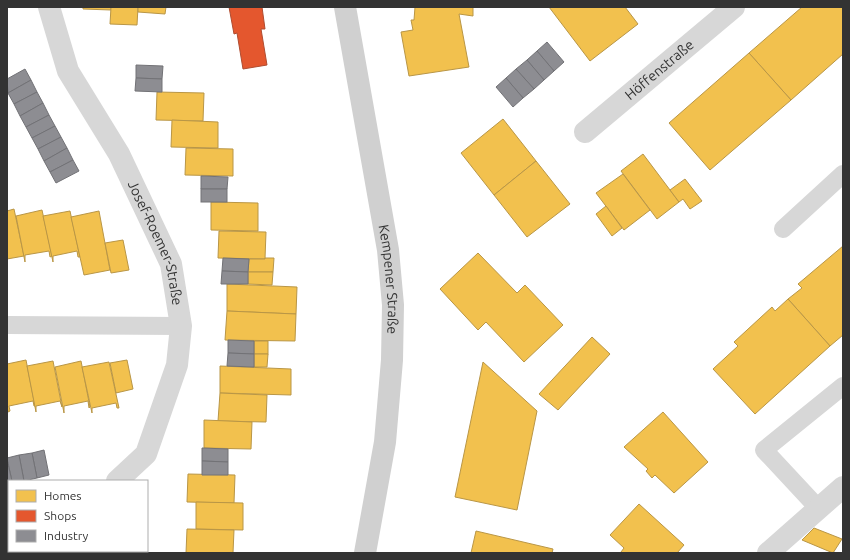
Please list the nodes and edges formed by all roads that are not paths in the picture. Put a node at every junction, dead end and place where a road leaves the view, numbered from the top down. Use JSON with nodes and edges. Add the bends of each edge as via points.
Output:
{"nodes":[{"id":1,"x":49,"y":7,"type":"edge"},
{"id":2,"x":345,"y":7,"type":"edge"},
{"id":3,"x":734,"y":7,"type":"edge"},
{"id":4,"x":584,"y":132,"type":"dead end"},
{"id":5,"x":843,"y":174,"type":"edge"},
{"id":6,"x":783,"y":229,"type":"dead end"},
{"id":7,"x":7,"y":325,"type":"edge"},
{"id":8,"x":181,"y":326,"type":"junction"},
{"id":9,"x":843,"y":386,"type":"edge"},
{"id":10,"x":118,"y":480,"type":"edge"},
{"id":11,"x":843,"y":487,"type":"edge"},
{"id":12,"x":818,"y":508,"type":"junction"},
{"id":13,"x":365,"y":553,"type":"edge"},
{"id":14,"x":768,"y":553,"type":"edge"}],
"edges":[{"from":1,"to":8,"type":"street","name":"Josef-Roemer-Straße","via":[[68,71],[119,154],[171,264]]},
{"from":2,"to":13,"type":"main road","name":"Kempener Straße","via":[[388,250],[393,305],[392,360],[384,442]]},
{"from":3,"to":4,"type":"street","name":"Höffenstraße"},
{"from":5,"to":6,"type":"lane"},
{"from":7,"to":8,"type":"lane"},
{"from":8,"to":10,"type":"street","name":"Josef-Roemer-Straße","via":[[177,365],[146,454]]},
{"from":9,"to":12,"type":"lane","via":[[764,450]]},
{"from":11,"to":12,"type":"street"},
{"from":12,"to":14,"type":"street"}]}
